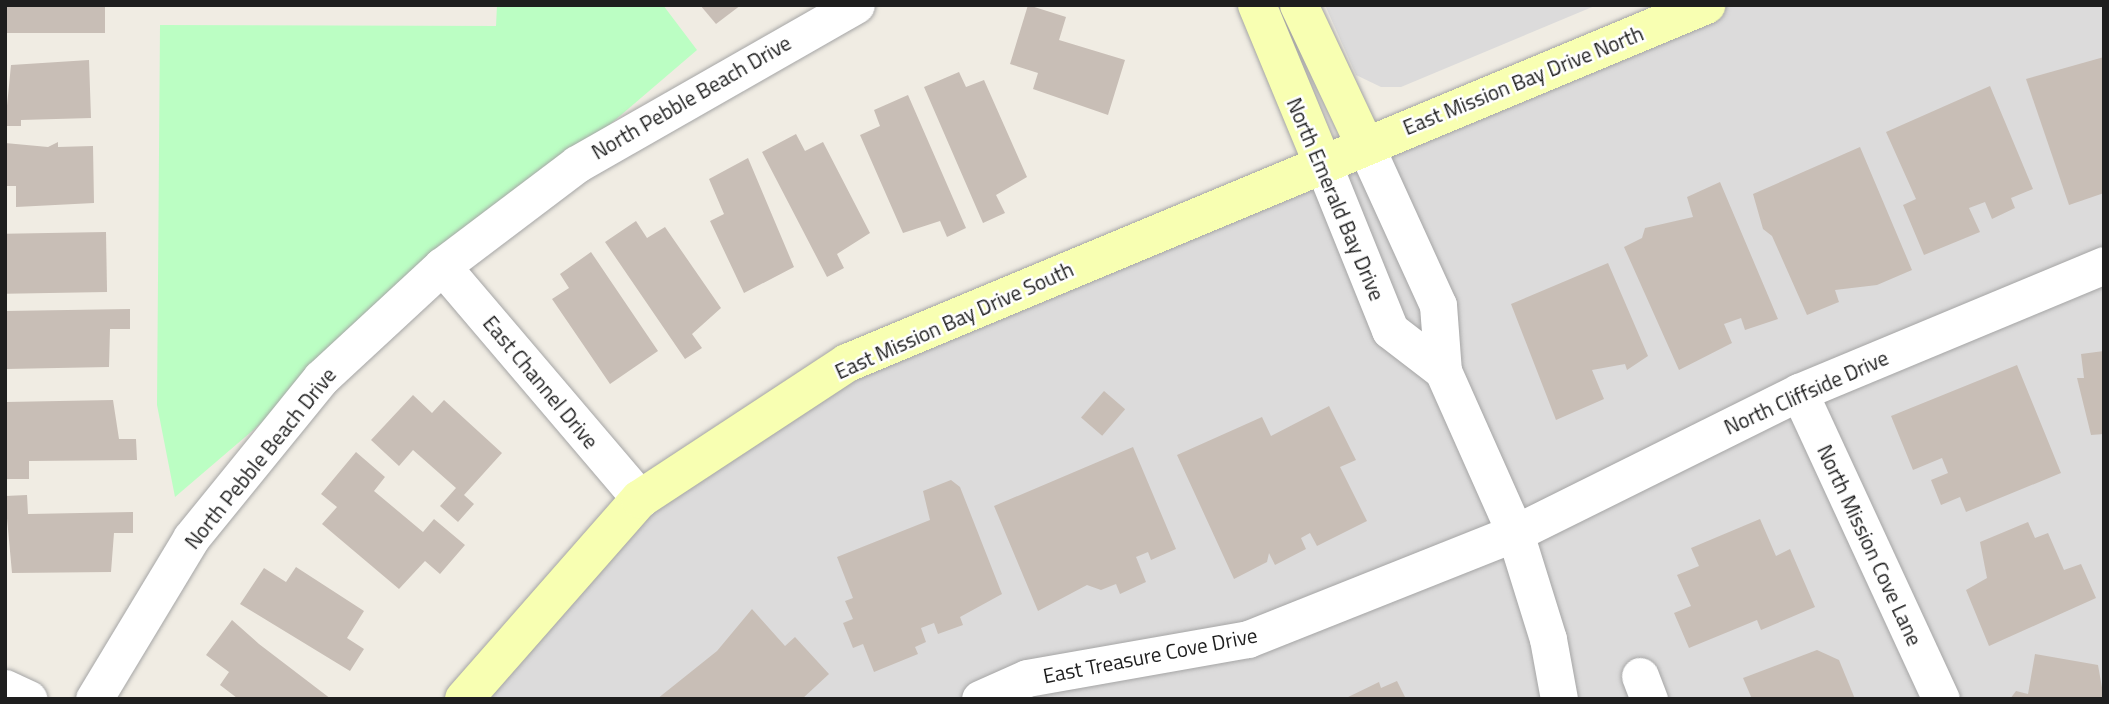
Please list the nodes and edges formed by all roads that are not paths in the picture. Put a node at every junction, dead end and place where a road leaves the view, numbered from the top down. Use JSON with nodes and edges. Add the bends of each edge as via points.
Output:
{"nodes":[{"id":1,"x":856,"y":5,"type":"edge"},
{"id":2,"x":1257,"y":5,"type":"edge"},
{"id":3,"x":1299,"y":5,"type":"edge"},
{"id":4,"x":1706,"y":5,"type":"edge"},
{"id":5,"x":1343,"y":154,"type":"junction"},
{"id":6,"x":2104,"y":265,"type":"edge"},
{"id":7,"x":442,"y":266,"type":"junction"},
{"id":8,"x":1443,"y":371,"type":"junction"},
{"id":9,"x":1799,"y":392,"type":"junction"},
{"id":10,"x":640,"y":499,"type":"junction"},
{"id":11,"x":1515,"y":533,"type":"junction"},
{"id":12,"x":5,"y":688,"type":"edge"},
{"id":13,"x":29,"y":699,"type":"edge"},
{"id":14,"x":94,"y":699,"type":"edge"},
{"id":15,"x":464,"y":699,"type":"edge"},
{"id":16,"x":980,"y":699,"type":"edge"},
{"id":17,"x":1559,"y":699,"type":"edge"},
{"id":18,"x":1941,"y":699,"type":"edge"}],
"edges":[{"from":1,"to":7,"type":"street","name":"North Pebble Beach Drive","via":[[577,164]]},
{"from":2,"to":5,"type":"street","name":"North Emerald Bay Drive"},
{"from":3,"to":5,"type":"street","name":"North Emerald Bay Drive"},
{"from":4,"to":5,"type":"street","name":"East Mission Bay Drive North"},
{"from":5,"to":8,"type":"street","name":"North Emerald Bay Drive","via":[[1438,305]]},
{"from":5,"to":8,"type":"street","name":"North Emerald Bay Drive","via":[[1390,330]]},
{"from":5,"to":10,"type":"street","name":"East Mission Bay Drive South","via":[[847,363]]},
{"from":6,"to":9,"type":"street","name":"North Cliffside Drive"},
{"from":7,"to":10,"type":"street","name":"East Channel Drive"},
{"from":7,"to":14,"type":"street","name":"North Pebble Beach Drive","via":[[321,378],[191,538]]},
{"from":8,"to":11,"type":"street","name":"North Emerald Bay Drive"},
{"from":9,"to":11,"type":"street","name":"North Cliffside Drive"},
{"from":9,"to":18,"type":"street","name":"North Mission Cove Lane"},
{"from":10,"to":15,"type":"street","name":"East Mission Bay Drive South"},
{"from":11,"to":16,"type":"street","name":"East Treasure Cove Drive","via":[[1248,639],[1027,678]]},
{"from":11,"to":17,"type":"street","name":"North Emerald Bay Drive","via":[[1548,639]]},
{"from":12,"to":13,"type":"street"}]}
